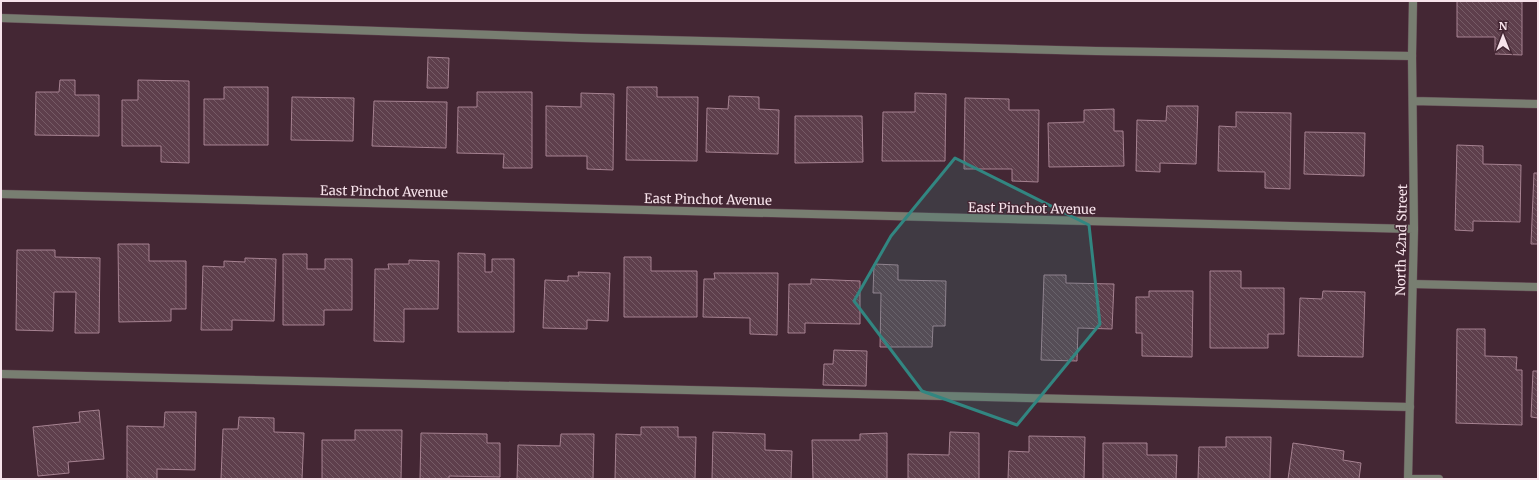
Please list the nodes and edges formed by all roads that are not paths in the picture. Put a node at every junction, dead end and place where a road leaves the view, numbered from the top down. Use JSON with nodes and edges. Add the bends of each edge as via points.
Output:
{"nodes":[{"id":1,"x":1413,"y":1,"type":"edge"},
{"id":2,"x":1,"y":18,"type":"edge"},
{"id":3,"x":1412,"y":56,"type":"junction"},
{"id":4,"x":1413,"y":101,"type":"junction"},
{"id":5,"x":1538,"y":104,"type":"edge"},
{"id":6,"x":1,"y":194,"type":"edge"},
{"id":7,"x":1414,"y":229,"type":"junction"},
{"id":8,"x":1412,"y":284,"type":"junction"},
{"id":9,"x":1538,"y":288,"type":"edge"},
{"id":10,"x":1,"y":374,"type":"edge"},
{"id":11,"x":1410,"y":407,"type":"junction"},
{"id":12,"x":1408,"y":479,"type":"edge"},
{"id":13,"x":1439,"y":479,"type":"edge"}],
"edges":[{"from":1,"to":3,"type":"street","name":"North 42nd Street"},
{"from":2,"to":3,"type":"street","via":[[581,38]]},
{"from":3,"to":4,"type":"street","name":"North 42nd Street"},
{"from":4,"to":5,"type":"street"},
{"from":4,"to":7,"type":"street","name":"North 42nd Street"},
{"from":6,"to":7,"type":"street","name":"East Pinchot Avenue"},
{"from":7,"to":8,"type":"street","name":"North 42nd Street"},
{"from":8,"to":9,"type":"street"},
{"from":8,"to":11,"type":"street","name":"North 42nd Street"},
{"from":10,"to":11,"type":"street"},
{"from":11,"to":12,"type":"street","name":"North 42nd Street"},
{"from":12,"to":13,"type":"street"}]}
